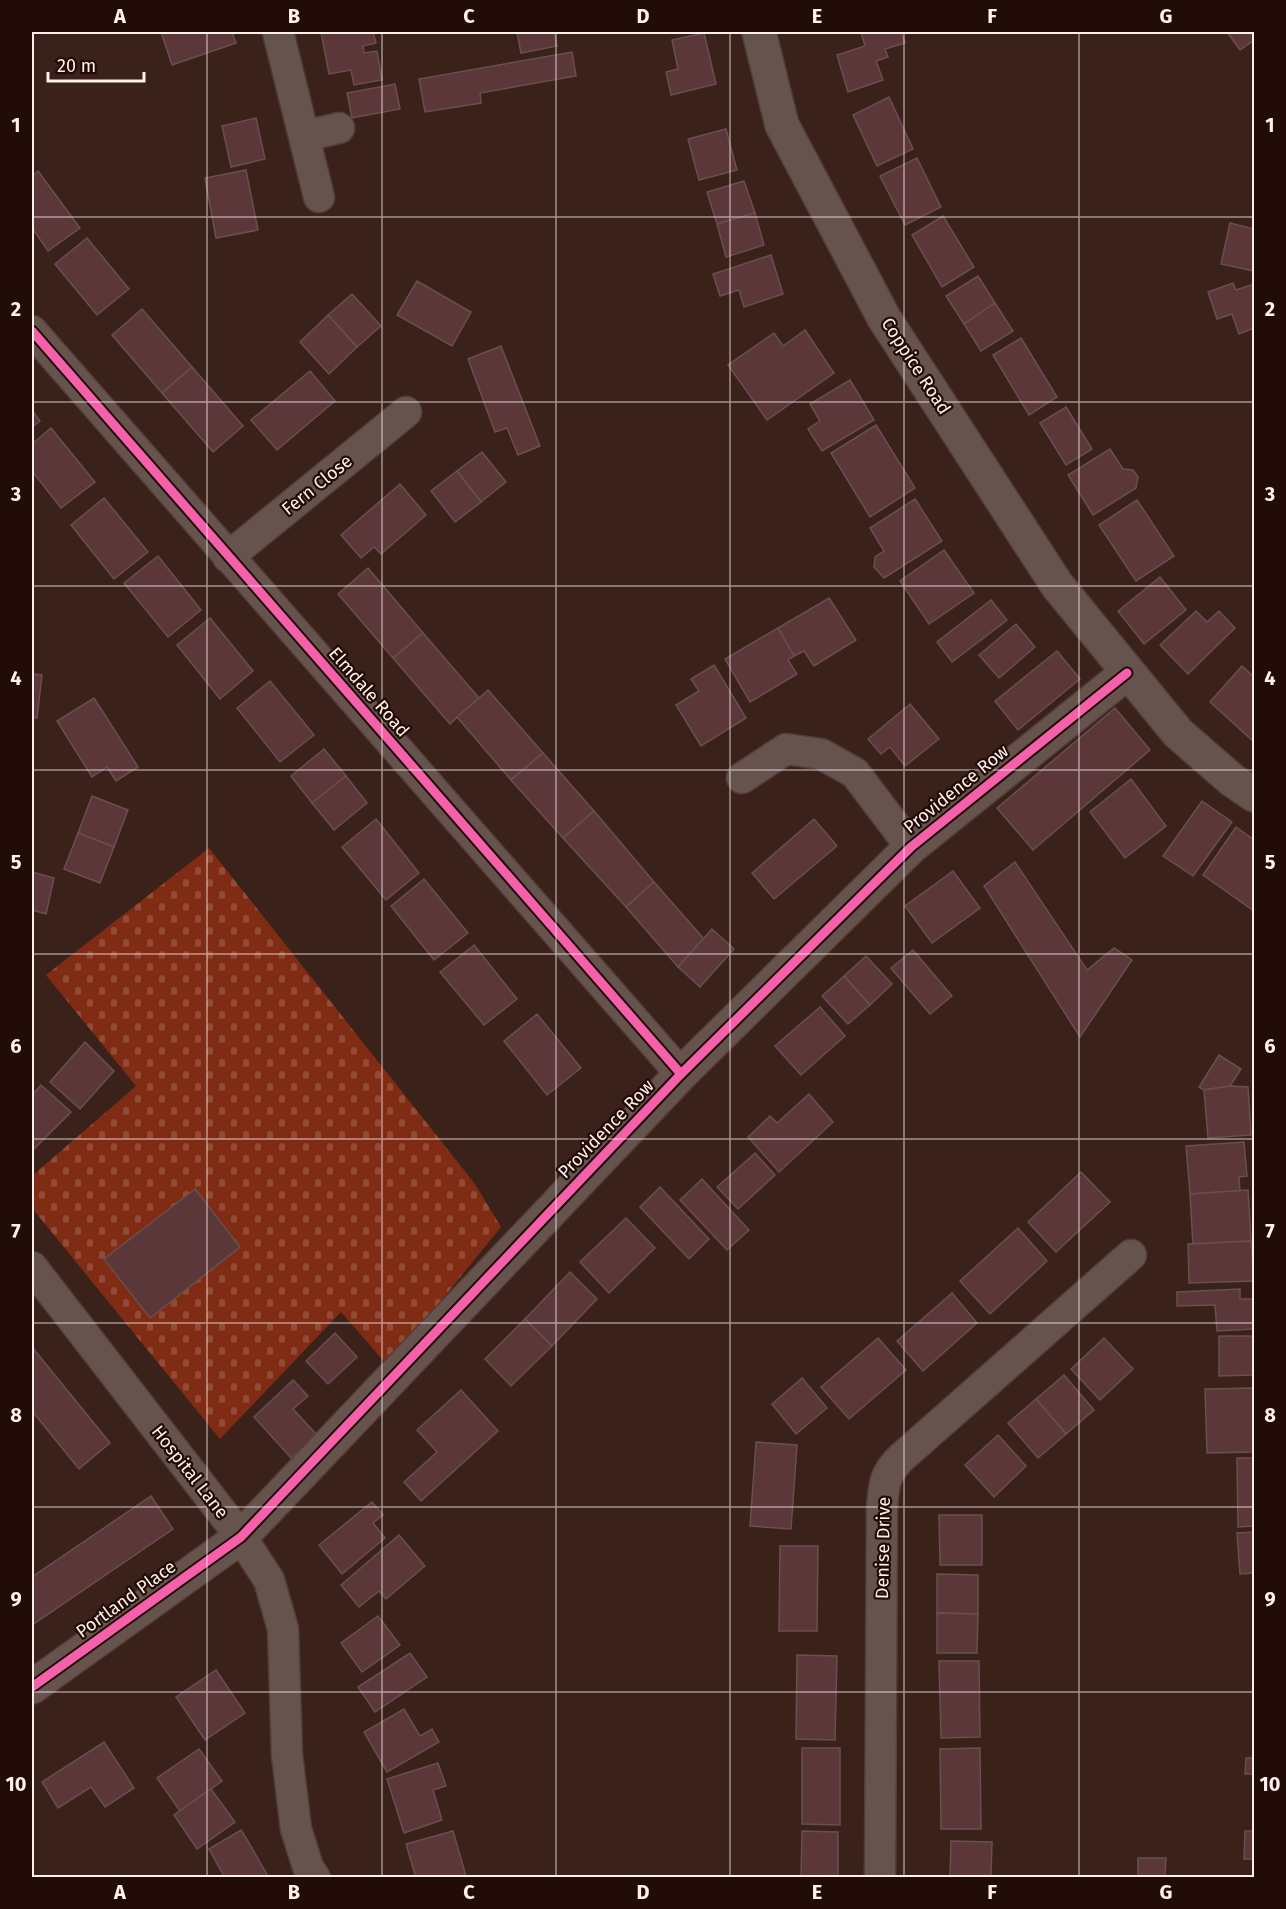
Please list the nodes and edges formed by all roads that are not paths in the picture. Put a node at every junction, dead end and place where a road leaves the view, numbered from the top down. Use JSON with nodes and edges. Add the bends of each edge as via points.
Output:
{"nodes":[{"id":1,"x":278,"y":32,"type":"edge"},
{"id":2,"x":759,"y":32,"type":"edge"},
{"id":3,"x":339,"y":128,"type":"dead end"},
{"id":4,"x":305,"y":136,"type":"junction"},
{"id":5,"x":319,"y":197,"type":"dead end"},
{"id":6,"x":32,"y":332,"type":"edge"},
{"id":7,"x":406,"y":412,"type":"dead end"},
{"id":8,"x":228,"y":557,"type":"junction"},
{"id":9,"x":1127,"y":672,"type":"junction"},
{"id":10,"x":742,"y":778,"type":"dead end"},
{"id":11,"x":1254,"y":795,"type":"edge"},
{"id":12,"x":910,"y":847,"type":"junction"},
{"id":13,"x":681,"y":1074,"type":"junction"},
{"id":14,"x":1131,"y":1255,"type":"dead end"},
{"id":15,"x":32,"y":1267,"type":"edge"},
{"id":16,"x":241,"y":1537,"type":"junction"},
{"id":17,"x":32,"y":1687,"type":"edge"},
{"id":18,"x":315,"y":1878,"type":"edge"},
{"id":19,"x":880,"y":1878,"type":"edge"}],
"edges":[{"from":1,"to":4,"type":"street"},
{"from":2,"to":9,"type":"street","name":"Coppice Road","via":[[782,125],[884,318],[1057,585]]},
{"from":3,"to":4,"type":"street"},
{"from":4,"to":5,"type":"street"},
{"from":6,"to":8,"type":"street","name":"Elmdale Road"},
{"from":7,"to":8,"type":"street","name":"Fern Close"},
{"from":8,"to":13,"type":"street","name":"Elmdale Road"},
{"from":9,"to":11,"type":"street","name":"Coppice Road","via":[[1178,733]]},
{"from":9,"to":12,"type":"street","name":"Providence Row"},
{"from":10,"to":12,"type":"street","via":[[786,749],[821,754],[855,773]]},
{"from":12,"to":13,"type":"street","name":"Providence Row"},
{"from":13,"to":16,"type":"street","name":"Providence Row"},
{"from":14,"to":19,"type":"street","name":"Denise Drive","via":[[902,1457],[884,1480]]},
{"from":15,"to":16,"type":"street","name":"Hospital Lane"},
{"from":16,"to":17,"type":"street","name":"Portland Place"},
{"from":16,"to":18,"type":"street","name":"Hospital Lane","via":[[269,1580],[283,1629],[287,1755],[296,1829]]}]}
